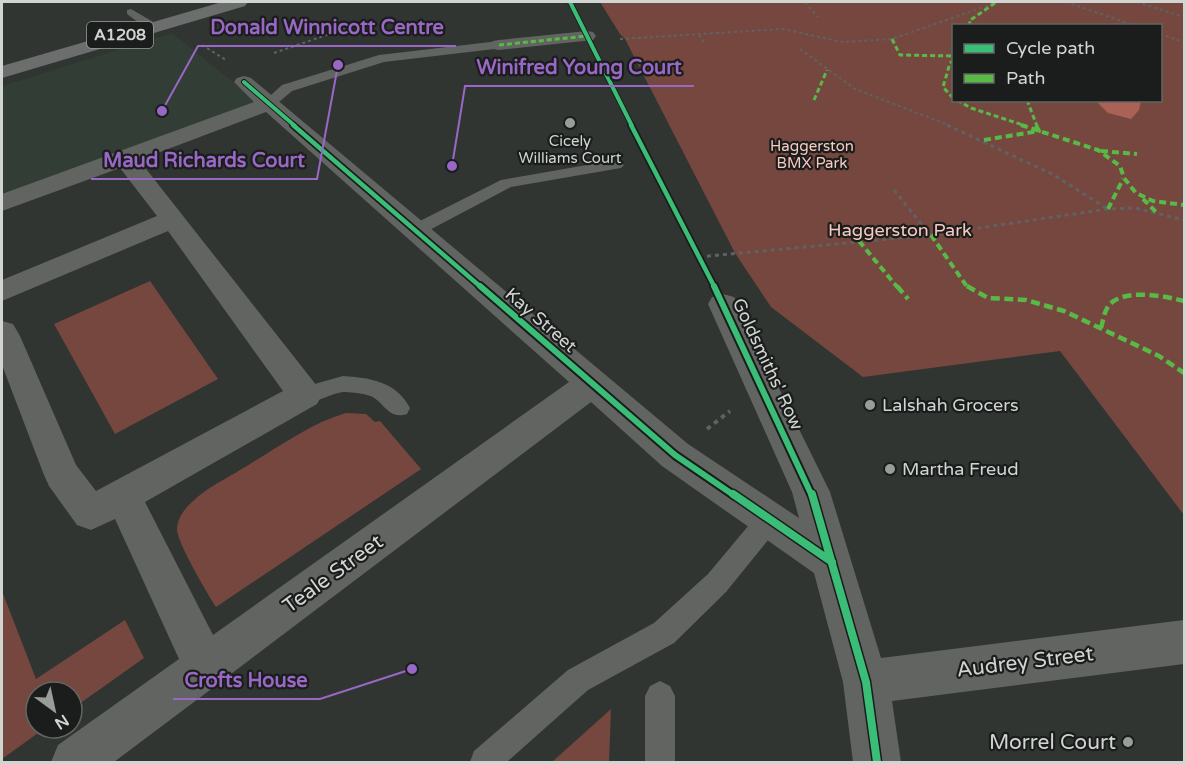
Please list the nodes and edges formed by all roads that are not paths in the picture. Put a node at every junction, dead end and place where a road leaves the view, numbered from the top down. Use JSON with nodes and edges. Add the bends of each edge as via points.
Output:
{"nodes":[{"id":1,"x":239,"y":2,"type":"edge"},
{"id":2,"x":130,"y":12,"type":"dead end"},
{"id":3,"x":151,"y":26,"type":"junction"},
{"id":4,"x":587,"y":36,"type":"dead end"},
{"id":5,"x":499,"y":45,"type":"joint"},
{"id":6,"x":2,"y":72,"type":"edge"},
{"id":7,"x":244,"y":82,"type":"road end"},
{"id":8,"x":268,"y":104,"type":"junction"},
{"id":9,"x":124,"y":158,"type":"junction"},
{"id":10,"x":606,"y":162,"type":"dead end"},
{"id":11,"x":2,"y":203,"type":"edge"},
{"id":12,"x":172,"y":220,"type":"junction"},
{"id":13,"x":417,"y":230,"type":"junction"},
{"id":14,"x":2,"y":291,"type":"edge"},
{"id":15,"x":723,"y":304,"type":"road end"},
{"id":16,"x":2,"y":332,"type":"edge"},
{"id":17,"x":591,"y":384,"type":"junction"},
{"id":18,"x":305,"y":395,"type":"junction"},
{"id":19,"x":399,"y":408,"type":"dead end"},
{"id":20,"x":123,"y":496,"type":"junction"},
{"id":21,"x":768,"y":521,"type":"junction"},
{"id":22,"x":832,"y":562,"type":"junction"},
{"id":23,"x":1185,"y":642,"type":"edge"},
{"id":24,"x":206,"y":668,"type":"junction"},
{"id":25,"x":866,"y":682,"type":"junction"},
{"id":26,"x":660,"y":696,"type":"dead end"},
{"id":27,"x":75,"y":762,"type":"edge"},
{"id":28,"x":485,"y":762,"type":"edge"},
{"id":29,"x":660,"y":762,"type":"edge"},
{"id":30,"x":877,"y":762,"type":"edge"}],
"edges":[{"from":1,"to":3,"type":"main road","number":"A1208"},
{"from":2,"to":3,"type":"lane"},
{"from":3,"to":6,"type":"main road","number":"A1208"},
{"from":4,"to":5,"type":"street"},
{"from":5,"to":8,"type":"lane","via":[[383,58],[287,88]]},
{"from":7,"to":8,"type":"street","name":"Kay Street"},
{"from":8,"to":9,"type":"street"},
{"from":8,"to":13,"type":"street","name":"Kay Street"},
{"from":9,"to":11,"type":"street"},
{"from":9,"to":12,"type":"street"},
{"from":10,"to":13,"type":"lane","via":[[507,183]]},
{"from":12,"to":14,"type":"street"},
{"from":12,"to":18,"type":"street"},
{"from":13,"to":17,"type":"street","name":"Kay Street"},
{"from":15,"to":22,"type":"street","name":"Goldsmiths' Row","via":[[811,492]]},
{"from":16,"to":20,"type":"street","via":[[62,475],[91,513]]},
{"from":17,"to":21,"type":"street","name":"Kay Street","via":[[675,455]]},
{"from":17,"to":24,"type":"street","name":"Teale Street"},
{"from":18,"to":19,"type":"lane","via":[[343,384],[375,387]]},
{"from":18,"to":20,"type":"street"},
{"from":20,"to":24,"type":"street"},
{"from":21,"to":22,"type":"street","name":"Kay Street"},
{"from":21,"to":28,"type":"lane","via":[[717,583],[664,633],[578,680]]},
{"from":22,"to":25,"type":"street","name":"Goldsmiths' Row"},
{"from":23,"to":25,"type":"street","name":"Audrey Street"},
{"from":24,"to":27,"type":"street","name":"Teale Street"},
{"from":25,"to":30,"type":"street","name":"Goldsmiths' Row"},
{"from":26,"to":29,"type":"lane"}]}
